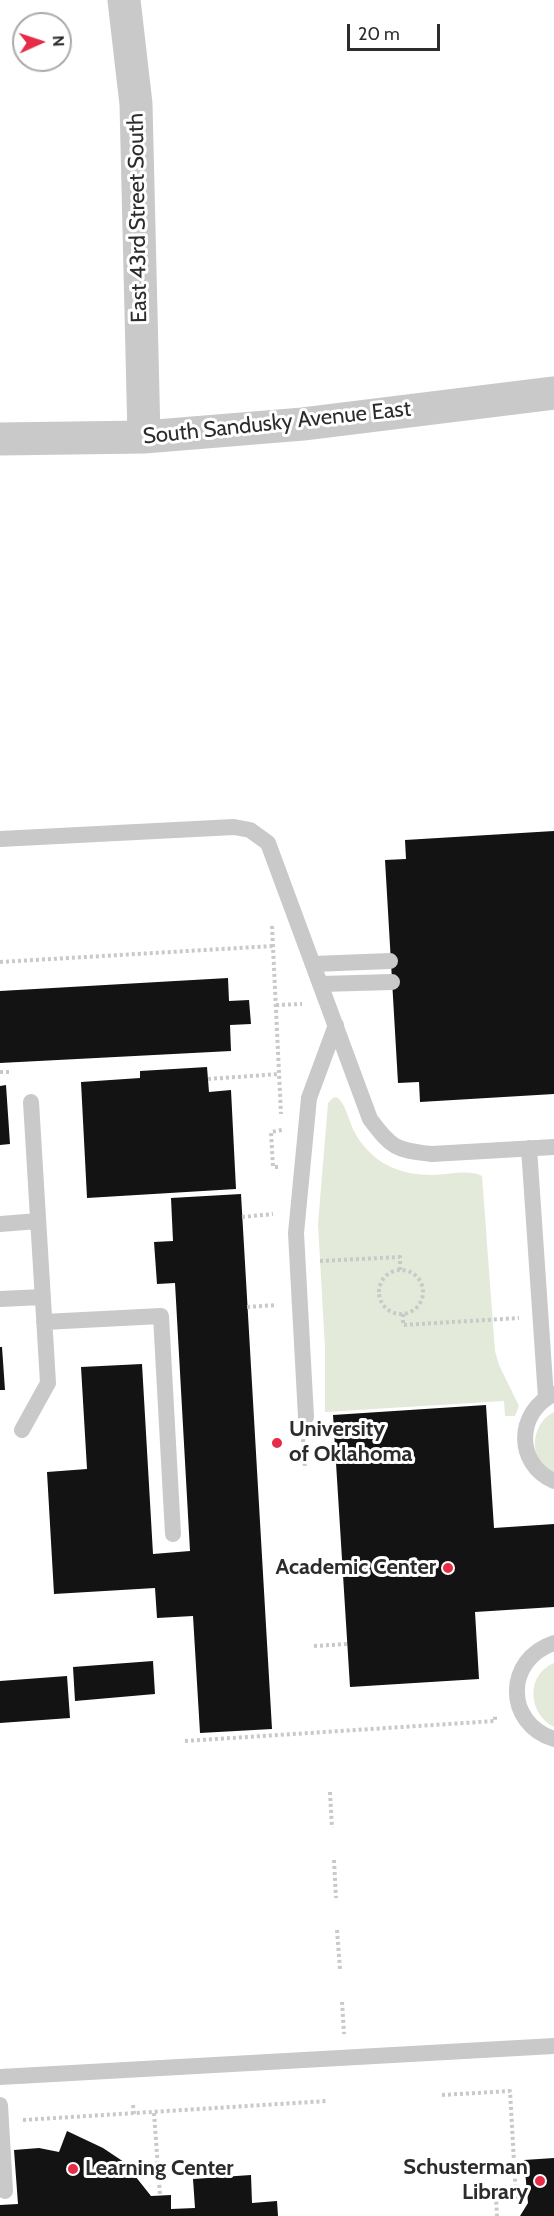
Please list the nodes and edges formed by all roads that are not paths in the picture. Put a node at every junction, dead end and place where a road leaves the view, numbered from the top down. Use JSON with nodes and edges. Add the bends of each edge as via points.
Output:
{"nodes":[{"id":1,"x":124,"y":0,"type":"edge"},
{"id":2,"x":554,"y":393,"type":"edge"},
{"id":3,"x":144,"y":437,"type":"junction"},
{"id":4,"x":0,"y":439,"type":"edge"},
{"id":5,"x":0,"y":839,"type":"edge"},
{"id":6,"x":390,"y":962,"type":"dead end"},
{"id":7,"x":313,"y":964,"type":"junction"},
{"id":8,"x":392,"y":981,"type":"dead end"},
{"id":9,"x":321,"y":984,"type":"junction"},
{"id":10,"x":336,"y":1025,"type":"junction"},
{"id":11,"x":31,"y":1102,"type":"dead end"},
{"id":12,"x":554,"y":1147,"type":"edge"},
{"id":13,"x":529,"y":1148,"type":"junction"},
{"id":14,"x":38,"y":1221,"type":"junction"},
{"id":15,"x":0,"y":1224,"type":"edge"},
{"id":16,"x":43,"y":1297,"type":"junction"},
{"id":17,"x":0,"y":1299,"type":"edge"},
{"id":18,"x":44,"y":1322,"type":"junction"},
{"id":19,"x":550,"y":1396,"type":"edge"},
{"id":20,"x":306,"y":1417,"type":"dead end"},
{"id":21,"x":22,"y":1430,"type":"dead end"},
{"id":22,"x":554,"y":1481,"type":"edge"},
{"id":23,"x":173,"y":1534,"type":"dead end"},
{"id":24,"x":554,"y":1643,"type":"edge"},
{"id":25,"x":554,"y":1739,"type":"edge"},
{"id":26,"x":554,"y":2046,"type":"edge"},
{"id":27,"x":0,"y":2077,"type":"edge"},
{"id":28,"x":1,"y":2113,"type":"edge"},
{"id":29,"x":5,"y":2191,"type":"dead end"}],
"edges":[{"from":1,"to":3,"type":"street","name":"East 43rd Street South","via":[[136,104]]},
{"from":2,"to":3,"type":"street","name":"South Sandusky Avenue East","via":[[303,424]]},
{"from":3,"to":4,"type":"street","name":"South Sandusky Avenue East"},
{"from":5,"to":7,"type":"lane","via":[[234,827],[250,831],[268,843]]},
{"from":6,"to":7,"type":"lane"},
{"from":7,"to":9,"type":"lane"},
{"from":8,"to":9,"type":"lane"},
{"from":9,"to":10,"type":"lane"},
{"from":10,"to":13,"type":"lane","via":[[370,1119],[393,1146],[432,1154]]},
{"from":10,"to":20,"type":"lane","via":[[309,1098],[296,1233]]},
{"from":11,"to":14,"type":"lane"},
{"from":12,"to":13,"type":"lane"},
{"from":13,"to":19,"type":"lane","via":[[540,1316]]},
{"from":14,"to":15,"type":"lane"},
{"from":14,"to":16,"type":"lane"},
{"from":16,"to":17,"type":"lane"},
{"from":16,"to":18,"type":"lane"},
{"from":18,"to":21,"type":"lane","via":[[48,1383]]},
{"from":18,"to":23,"type":"lane","via":[[161,1316]]},
{"from":19,"to":22,"type":"lane","via":[[538,1404],[528,1419],[525,1442],[536,1469]]},
{"from":24,"to":25,"type":"lane","via":[[531,1656],[517,1683],[518,1701],[529,1724]]},
{"from":26,"to":27,"type":"lane"},
{"from":28,"to":29,"type":"lane"}]}
